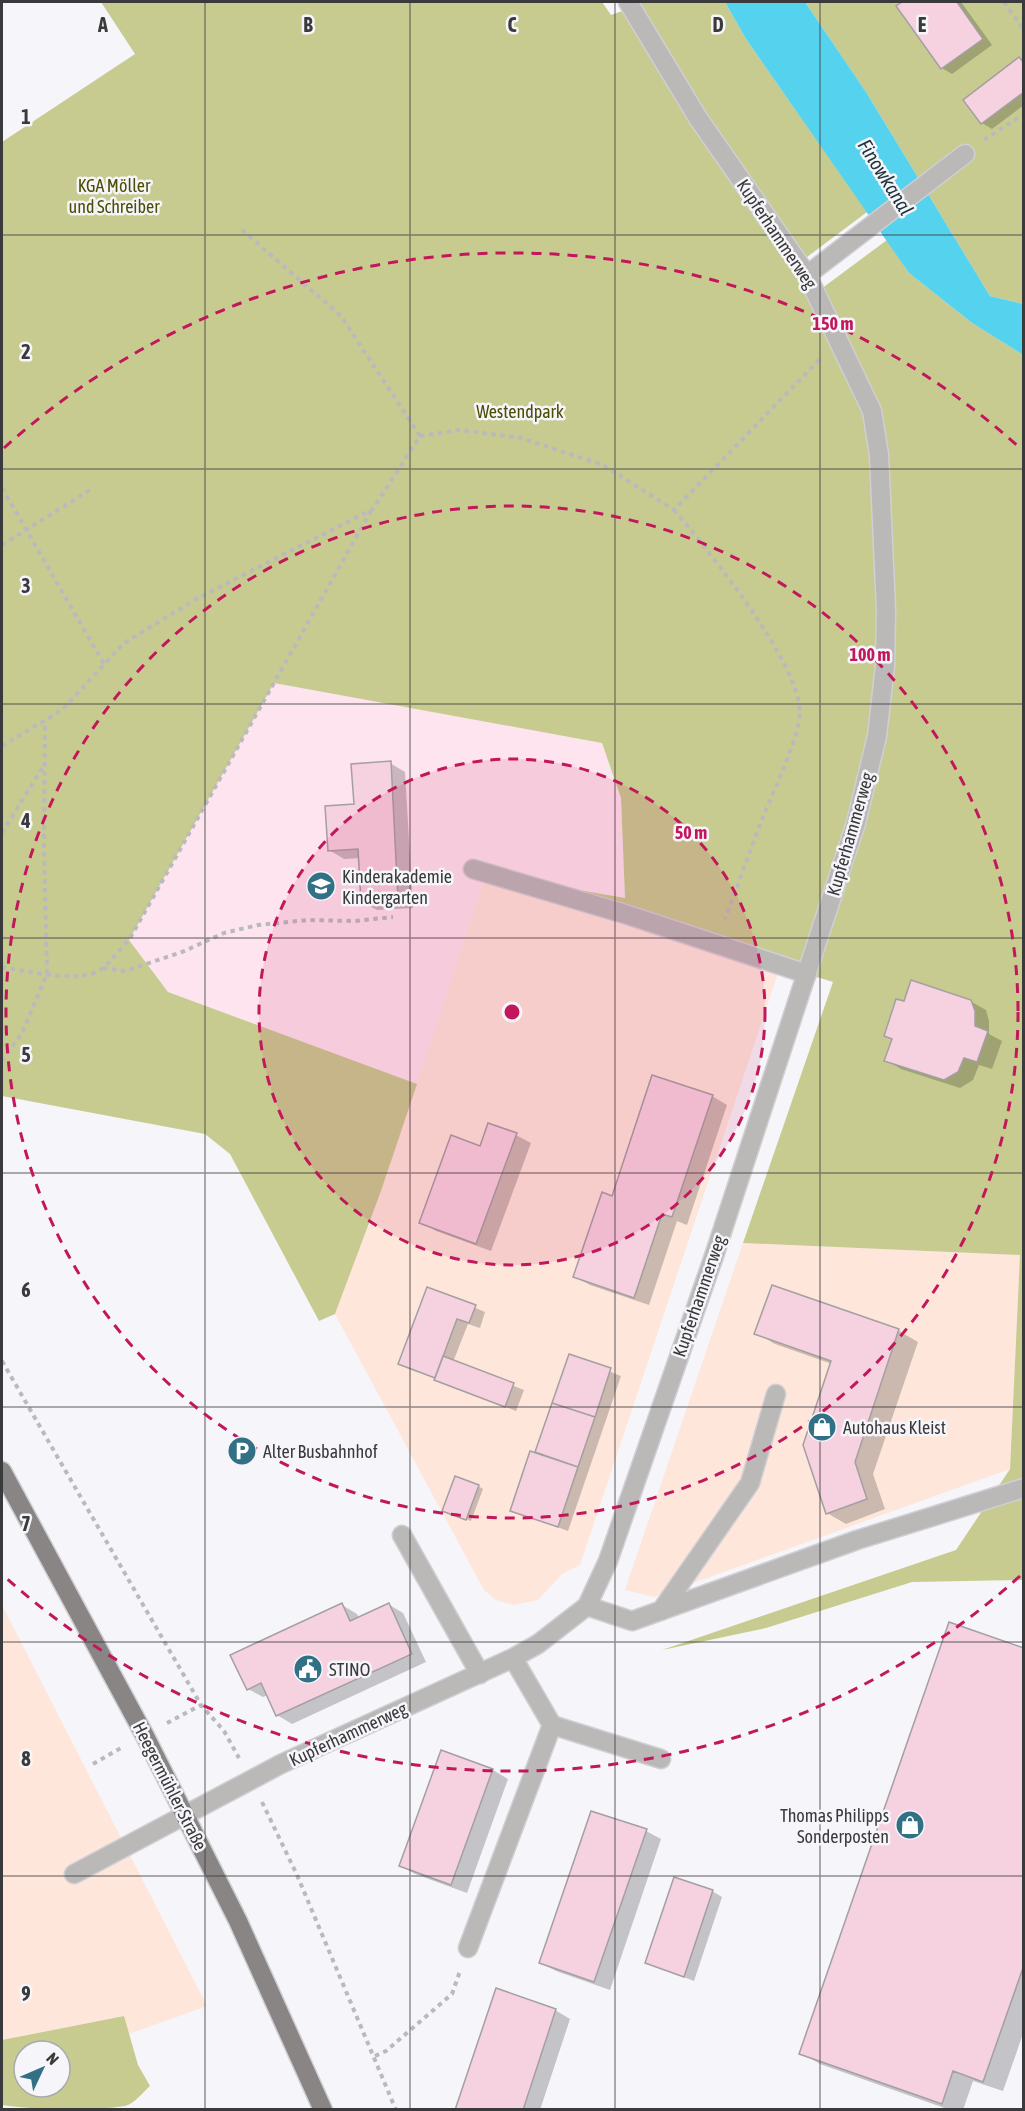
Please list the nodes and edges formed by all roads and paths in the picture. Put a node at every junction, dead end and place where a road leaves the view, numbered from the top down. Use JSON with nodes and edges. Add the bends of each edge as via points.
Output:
{"nodes":[{"id":1,"x":628,"y":2,"type":"edge"},
{"id":2,"x":1004,"y":2,"type":"edge"},
{"id":3,"x":1023,"y":30,"type":"edge"},
{"id":4,"x":1023,"y":114,"type":"edge"},
{"id":5,"x":965,"y":154,"type":"joint"},
{"id":6,"x":242,"y":230,"type":"dead end"},
{"id":7,"x":807,"y":275,"type":"junction"},
{"id":8,"x":839,"y":338,"type":"junction"},
{"id":9,"x":420,"y":436,"type":"junction"},
{"id":10,"x":2,"y":488,"type":"edge"},
{"id":11,"x":90,"y":490,"type":"dead end"},
{"id":12,"x":373,"y":508,"type":"junction"},
{"id":13,"x":674,"y":510,"type":"junction"},
{"id":14,"x":26,"y":529,"type":"junction"},
{"id":15,"x":2,"y":544,"type":"edge"},
{"id":16,"x":104,"y":664,"type":"junction"},
{"id":17,"x":45,"y":720,"type":"junction"},
{"id":18,"x":2,"y":746,"type":"edge"},
{"id":19,"x":45,"y":765,"type":"junction"},
{"id":20,"x":2,"y":833,"type":"edge"},
{"id":21,"x":473,"y":869,"type":"dead end"},
{"id":22,"x":393,"y":917,"type":"dead end"},
{"id":23,"x":716,"y":944,"type":"junction"},
{"id":24,"x":2,"y":967,"type":"edge"},
{"id":25,"x":102,"y":968,"type":"junction"},
{"id":26,"x":47,"y":974,"type":"junction"},
{"id":27,"x":807,"y":974,"type":"junction"},
{"id":28,"x":2,"y":1061,"type":"edge"},
{"id":29,"x":2,"y":1361,"type":"edge"},
{"id":30,"x":776,"y":1394,"type":"dead end"},
{"id":31,"x":2,"y":1471,"type":"edge"},
{"id":32,"x":1023,"y":1488,"type":"edge"},
{"id":33,"x":999,"y":1495,"type":"junction"},
{"id":34,"x":1023,"y":1502,"type":"edge"},
{"id":35,"x":402,"y":1535,"type":"dead end"},
{"id":36,"x":587,"y":1606,"type":"junction"},
{"id":37,"x":661,"y":1611,"type":"junction"},
{"id":38,"x":513,"y":1658,"type":"junction"},
{"id":39,"x":480,"y":1674,"type":"junction"},
{"id":40,"x":552,"y":1725,"type":"junction"},
{"id":41,"x":661,"y":1760,"type":"dead end"},
{"id":42,"x":251,"y":1780,"type":"junction"},
{"id":43,"x":185,"y":1815,"type":"junction"},
{"id":44,"x":74,"y":1874,"type":"dead end"},
{"id":45,"x":468,"y":1948,"type":"dead end"},
{"id":46,"x":452,"y":1994,"type":"dead end"},
{"id":47,"x":375,"y":2056,"type":"junction"},
{"id":48,"x":324,"y":2109,"type":"edge"},
{"id":49,"x":396,"y":2109,"type":"edge"}],
"edges":[{"from":1,"to":7,"type":"street","name":"Kupferhammerweg","via":[[698,118]]},
{"from":2,"to":3,"type":"path"},
{"from":4,"to":5,"type":"path"},
{"from":5,"to":7,"type":"street"},
{"from":6,"to":9,"type":"path","via":[[341,316]]},
{"from":7,"to":8,"type":"street","name":"Kupferhammerweg"},
{"from":8,"to":13,"type":"path"},
{"from":8,"to":27,"type":"street","name":"Kupferhammerweg","via":[[872,411],[879,456],[885,666],[877,736],[856,823]]},
{"from":9,"to":12,"type":"path"},
{"from":9,"to":13,"type":"path","via":[[460,430],[521,438],[603,465]]},
{"from":10,"to":14,"type":"path"},
{"from":11,"to":14,"type":"path"},
{"from":12,"to":16,"type":"path","via":[[196,599],[123,644]]},
{"from":12,"to":25,"type":"path","via":[[129,940]]},
{"from":13,"to":23,"type":"path","via":[[712,554],[754,615],[794,680],[800,714],[785,764]]},
{"from":14,"to":15,"type":"path"},
{"from":14,"to":16,"type":"path"},
{"from":16,"to":17,"type":"path","via":[[63,710]]},
{"from":17,"to":18,"type":"path"},
{"from":17,"to":19,"type":"path"},
{"from":19,"to":20,"type":"path"},
{"from":19,"to":26,"type":"path"},
{"from":21,"to":23,"type":"street"},
{"from":22,"to":25,"type":"path","via":[[258,926],[224,933],[125,971]]},
{"from":23,"to":27,"type":"street"},
{"from":24,"to":26,"type":"path"},
{"from":25,"to":26,"type":"path","via":[[90,975]]},
{"from":26,"to":28,"type":"path","via":[[22,1033]]},
{"from":27,"to":36,"type":"street","name":"Kupferhammerweg","via":[[608,1561]]},
{"from":29,"to":42,"type":"path","via":[[201,1705],[224,1731]]},
{"from":30,"to":37,"type":"street","via":[[750,1483]]},
{"from":31,"to":43,"type":"main road","name":"Heegermühler Straße"},
{"from":32,"to":33,"type":"street"},
{"from":33,"to":34,"type":"street"},
{"from":33,"to":37,"type":"street","via":[[857,1540]]},
{"from":35,"to":39,"type":"street"},
{"from":36,"to":37,"type":"street","via":[[632,1621]]},
{"from":36,"to":38,"type":"street","name":"Kupferhammerweg"},
{"from":38,"to":39,"type":"street","name":"Kupferhammerweg"},
{"from":38,"to":40,"type":"street"},
{"from":39,"to":42,"type":"street","name":"Kupferhammerweg"},
{"from":40,"to":41,"type":"street"},
{"from":40,"to":45,"type":"street"},
{"from":42,"to":43,"type":"street","name":"Kupferhammerweg"},
{"from":42,"to":47,"type":"path","via":[[297,1875]]},
{"from":43,"to":44,"type":"street","name":"Kupferhammerweg"},
{"from":43,"to":48,"type":"main road","name":"Heegermühler Straße"},
{"from":46,"to":47,"type":"path","via":[[386,2051]]},
{"from":47,"to":49,"type":"path"}]}
